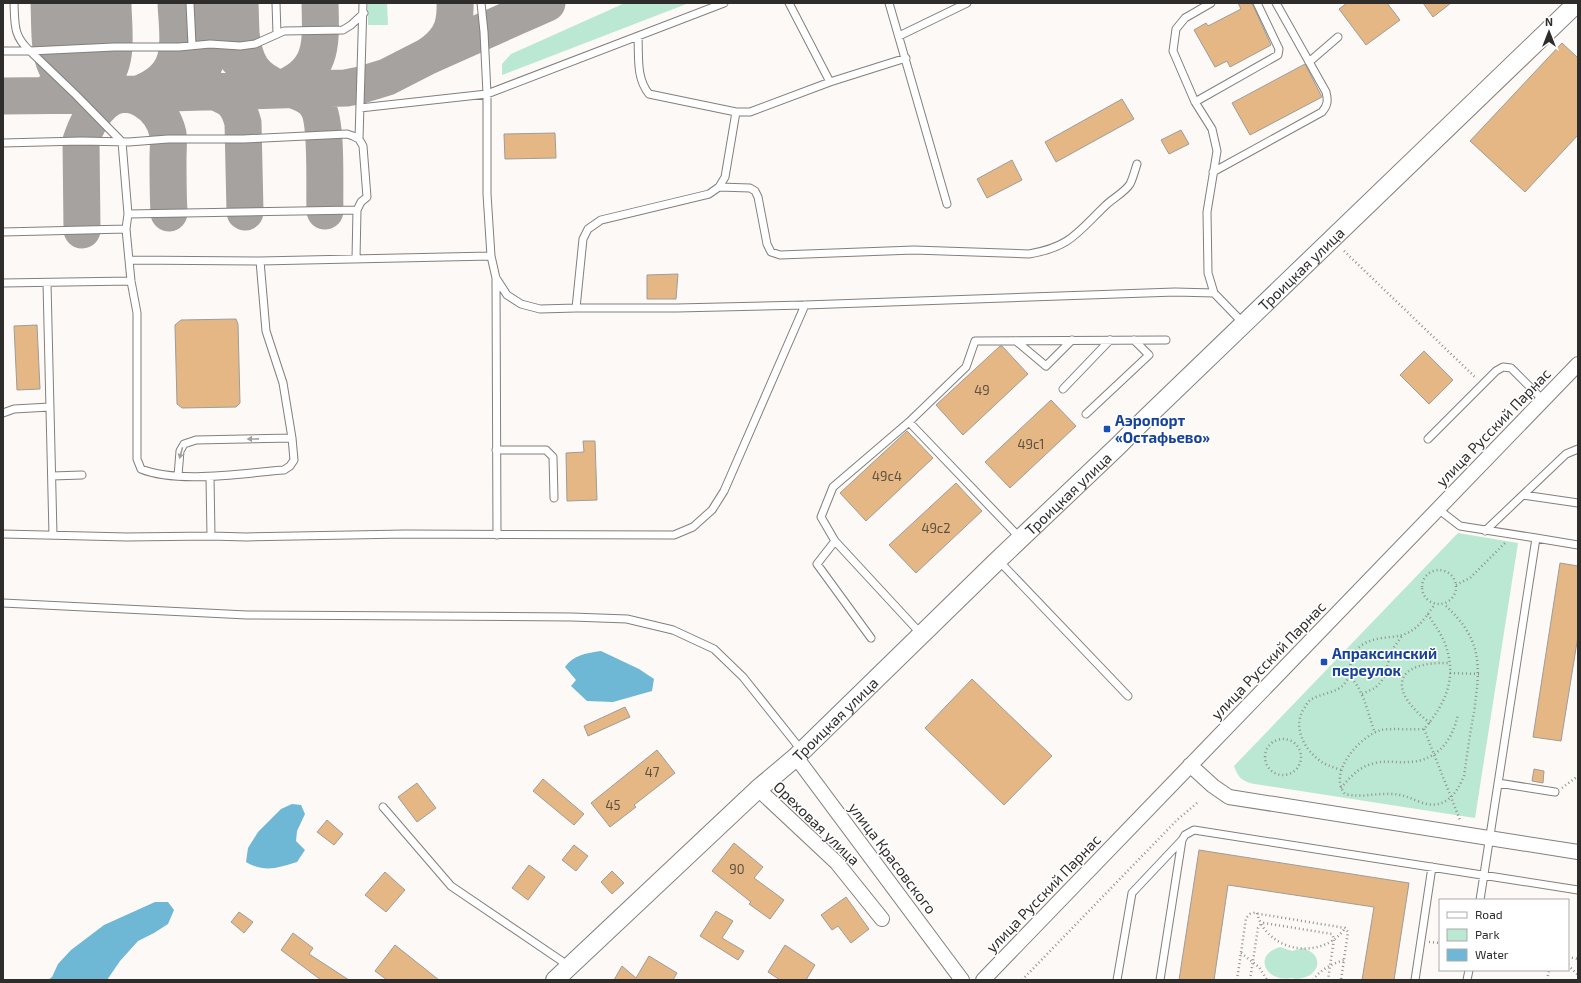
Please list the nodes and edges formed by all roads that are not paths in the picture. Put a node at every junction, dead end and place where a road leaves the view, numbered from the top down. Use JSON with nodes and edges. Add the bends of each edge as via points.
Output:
{"nodes":[{"id":1,"x":14,"y":3,"type":"edge"},
{"id":2,"x":190,"y":3,"type":"edge"},
{"id":3,"x":276,"y":3,"type":"edge"},
{"id":4,"x":364,"y":3,"type":"edge"},
{"id":5,"x":481,"y":3,"type":"edge"},
{"id":6,"x":724,"y":3,"type":"edge"},
{"id":7,"x":789,"y":3,"type":"edge"},
{"id":8,"x":889,"y":3,"type":"edge"},
{"id":9,"x":968,"y":3,"type":"edge"},
{"id":10,"x":1211,"y":3,"type":"edge"},
{"id":11,"x":1257,"y":3,"type":"edge"},
{"id":12,"x":1276,"y":3,"type":"edge"},
{"id":13,"x":1577,"y":3,"type":"edge"},
{"id":14,"x":364,"y":13,"type":"junction"},
{"id":15,"x":276,"y":34,"type":"junction"},
{"id":16,"x":638,"y":36,"type":"junction"},
{"id":17,"x":899,"y":36,"type":"junction"},
{"id":18,"x":1338,"y":37,"type":"dead end"},
{"id":19,"x":192,"y":45,"type":"junction"},
{"id":20,"x":3,"y":51,"type":"edge"},
{"id":21,"x":30,"y":51,"type":"junction"},
{"id":22,"x":906,"y":58,"type":"junction"},
{"id":23,"x":1309,"y":62,"type":"junction"},
{"id":24,"x":830,"y":82,"type":"junction"},
{"id":25,"x":487,"y":94,"type":"junction"},
{"id":26,"x":1195,"y":102,"type":"junction"},
{"id":27,"x":360,"y":108,"type":"junction"},
{"id":28,"x":736,"y":112,"type":"junction"},
{"id":29,"x":359,"y":139,"type":"junction"},
{"id":30,"x":122,"y":142,"type":"junction"},
{"id":31,"x":3,"y":143,"type":"edge"},
{"id":32,"x":1138,"y":164,"type":"dead end"},
{"id":33,"x":1212,"y":172,"type":"junction"},
{"id":34,"x":719,"y":188,"type":"junction"},
{"id":35,"x":947,"y":204,"type":"dead end"},
{"id":36,"x":357,"y":210,"type":"junction"},
{"id":37,"x":128,"y":214,"type":"junction"},
{"id":38,"x":126,"y":229,"type":"junction"},
{"id":39,"x":3,"y":232,"type":"edge"},
{"id":40,"x":491,"y":256,"type":"junction"},
{"id":41,"x":356,"y":259,"type":"junction"},
{"id":42,"x":129,"y":260,"type":"junction"},
{"id":43,"x":260,"y":261,"type":"junction"},
{"id":44,"x":496,"y":278,"type":"junction"},
{"id":45,"x":131,"y":281,"type":"junction"},
{"id":46,"x":3,"y":283,"type":"edge"},
{"id":47,"x":48,"y":283,"type":"junction"},
{"id":48,"x":1214,"y":293,"type":"junction"},
{"id":49,"x":805,"y":306,"type":"junction"},
{"id":50,"x":576,"y":308,"type":"junction"},
{"id":51,"x":1244,"y":324,"type":"junction"},
{"id":52,"x":1072,"y":340,"type":"junction"},
{"id":53,"x":1110,"y":340,"type":"junction"},
{"id":54,"x":1134,"y":340,"type":"junction"},
{"id":55,"x":1166,"y":340,"type":"dead end"},
{"id":56,"x":1016,"y":341,"type":"junction"},
{"id":57,"x":1578,"y":364,"type":"edge"},
{"id":58,"x":1064,"y":389,"type":"dead end"},
{"id":59,"x":1543,"y":400,"type":"junction"},
{"id":60,"x":50,"y":407,"type":"junction"},
{"id":61,"x":3,"y":413,"type":"edge"},
{"id":62,"x":1086,"y":414,"type":"dead end"},
{"id":63,"x":909,"y":422,"type":"junction"},
{"id":64,"x":292,"y":438,"type":"junction"},
{"id":65,"x":1428,"y":439,"type":"dead end"},
{"id":66,"x":1578,"y":449,"type":"edge"},
{"id":67,"x":496,"y":450,"type":"junction"},
{"id":68,"x":82,"y":475,"type":"dead end"},
{"id":69,"x":52,"y":476,"type":"junction"},
{"id":70,"x":178,"y":476,"type":"junction"},
{"id":71,"x":210,"y":476,"type":"junction"},
{"id":72,"x":1523,"y":495,"type":"junction"},
{"id":73,"x":554,"y":498,"type":"dead end"},
{"id":74,"x":1578,"y":504,"type":"edge"},
{"id":75,"x":1438,"y":509,"type":"junction"},
{"id":76,"x":1485,"y":530,"type":"junction"},
{"id":77,"x":3,"y":534,"type":"edge"},
{"id":78,"x":53,"y":535,"type":"junction"},
{"id":79,"x":496,"y":535,"type":"junction"},
{"id":80,"x":211,"y":536,"type":"junction"},
{"id":81,"x":1536,"y":538,"type":"junction"},
{"id":82,"x":1021,"y":539,"type":"junction"},
{"id":83,"x":835,"y":541,"type":"junction"},
{"id":84,"x":1578,"y":545,"type":"edge"},
{"id":85,"x":998,"y":560,"type":"junction"},
{"id":86,"x":3,"y":603,"type":"edge"},
{"id":87,"x":922,"y":635,"type":"junction"},
{"id":88,"x":871,"y":638,"type":"dead end"},
{"id":89,"x":1128,"y":696,"type":"dead end"},
{"id":90,"x":799,"y":754,"type":"junction"},
{"id":91,"x":1190,"y":765,"type":"junction"},
{"id":92,"x":1498,"y":783,"type":"junction"},
{"id":93,"x":758,"y":789,"type":"junction"},
{"id":94,"x":1555,"y":792,"type":"road end"},
{"id":95,"x":383,"y":807,"type":"dead end"},
{"id":96,"x":1490,"y":838,"type":"junction"},
{"id":97,"x":1182,"y":840,"type":"junction"},
{"id":98,"x":1578,"y":852,"type":"edge"},
{"id":99,"x":1432,"y":868,"type":"junction"},
{"id":100,"x":1484,"y":875,"type":"junction"},
{"id":101,"x":1578,"y":890,"type":"edge"},
{"id":102,"x":1480,"y":899,"type":"edge"},
{"id":103,"x":882,"y":919,"type":"dead end"},
{"id":104,"x":570,"y":966,"type":"junction"},
{"id":105,"x":555,"y":980,"type":"edge"},
{"id":106,"x":962,"y":980,"type":"edge"},
{"id":107,"x":983,"y":980,"type":"edge"},
{"id":108,"x":1117,"y":980,"type":"edge"},
{"id":109,"x":1160,"y":980,"type":"edge"},
{"id":110,"x":1415,"y":980,"type":"edge"}],
"edges":[{"from":1,"to":21,"type":"lane","via":[[15,30]]},
{"from":2,"to":19,"type":"lane"},
{"from":3,"to":15,"type":"lane"},
{"from":4,"to":14,"type":"lane"},
{"from":5,"to":25,"type":"lane"},
{"from":6,"to":16,"type":"lane"},
{"from":7,"to":24,"type":"lane"},
{"from":8,"to":17,"type":"lane"},
{"from":9,"to":17,"type":"lane"},
{"from":10,"to":26,"type":"lane","via":[[1185,18],[1176,29],[1173,51]]},
{"from":11,"to":26,"type":"lane","via":[[1279,49],[1278,55]]},
{"from":12,"to":23,"type":"lane"},
{"from":13,"to":51,"type":"street","name":"Троицкая улица"},
{"from":14,"to":15,"type":"lane","via":[[343,30],[284,31]]},
{"from":14,"to":27,"type":"lane"},
{"from":15,"to":19,"type":"lane","via":[[255,44],[242,46]]},
{"from":16,"to":25,"type":"lane"},
{"from":16,"to":28,"type":"lane","via":[[640,76],[649,94]]},
{"from":17,"to":22,"type":"lane"},
{"from":18,"to":23,"type":"lane"},
{"from":19,"to":21,"type":"lane"},
{"from":20,"to":21,"type":"lane"},
{"from":21,"to":30,"type":"lane"},
{"from":22,"to":24,"type":"lane"},
{"from":22,"to":35,"type":"lane"},
{"from":23,"to":33,"type":"lane","via":[[1326,92],[1326,108]]},
{"from":24,"to":28,"type":"lane","via":[[750,112]]},
{"from":25,"to":27,"type":"lane"},
{"from":25,"to":40,"type":"lane","via":[[487,194]]},
{"from":26,"to":33,"type":"lane","via":[[1212,128],[1217,151]]},
{"from":27,"to":29,"type":"lane"},
{"from":28,"to":34,"type":"lane","via":[[725,177]]},
{"from":29,"to":30,"type":"lane","via":[[347,134]]},
{"from":29,"to":36,"type":"lane","via":[[363,146],[367,197]]},
{"from":30,"to":31,"type":"lane"},
{"from":30,"to":37,"type":"lane"},
{"from":32,"to":34,"type":"lane","via":[[1130,185],[1076,236],[1060,246],[1029,254],[914,250],[780,255],[771,252],[767,244],[755,191],[750,188]]},
{"from":33,"to":48,"type":"lane","via":[[1207,212],[1208,273]]},
{"from":34,"to":50,"type":"lane","via":[[709,194],[602,220],[588,229],[583,239]]},
{"from":36,"to":37,"type":"lane"},
{"from":36,"to":41,"type":"lane"},
{"from":37,"to":38,"type":"lane"},
{"from":38,"to":39,"type":"lane"},
{"from":38,"to":42,"type":"lane"},
{"from":40,"to":41,"type":"lane"},
{"from":40,"to":44,"type":"lane"},
{"from":41,"to":43,"type":"lane"},
{"from":42,"to":43,"type":"lane"},
{"from":42,"to":45,"type":"lane"},
{"from":43,"to":64,"type":"lane","via":[[266,331],[283,383]]},
{"from":44,"to":50,"type":"lane","via":[[506,295],[521,304],[540,309]]},
{"from":44,"to":67,"type":"lane"},
{"from":45,"to":47,"type":"lane"},
{"from":45,"to":70,"type":"lane","via":[[137,313],[137,459],[141,469],[152,474]]},
{"from":46,"to":47,"type":"lane"},
{"from":47,"to":60,"type":"lane"},
{"from":48,"to":49,"type":"lane","via":[[1175,292]]},
{"from":48,"to":51,"type":"lane"},
{"from":49,"to":50,"type":"lane"},
{"from":49,"to":79,"type":"lane","via":[[724,490],[712,510],[693,527],[674,535]]},
{"from":51,"to":82,"type":"street","name":"Троицкая улица"},
{"from":52,"to":53,"type":"lane"},
{"from":52,"to":56,"type":"lane"},
{"from":52,"to":56,"type":"lane","via":[[1046,366]]},
{"from":53,"to":54,"type":"lane"},
{"from":53,"to":58,"type":"lane"},
{"from":54,"to":55,"type":"lane"},
{"from":54,"to":62,"type":"lane","via":[[1149,355]]},
{"from":56,"to":63,"type":"lane","via":[[975,341],[966,367]]},
{"from":57,"to":59,"type":"street","name":"улица Русский Парнас"},
{"from":59,"to":65,"type":"lane","via":[[1511,368],[1499,368]]},
{"from":59,"to":75,"type":"street","name":"улица Русский Парнас"},
{"from":60,"to":61,"type":"lane","via":[[14,409]]},
{"from":60,"to":69,"type":"lane"},
{"from":63,"to":82,"type":"lane"},
{"from":63,"to":83,"type":"lane","via":[[833,487],[821,517]]},
{"from":64,"to":70,"type":"lane","one_way":true,"via":[[196,440],[184,444],[180,451]]},
{"from":64,"to":71,"type":"lane","via":[[294,460],[284,470]]},
{"from":66,"to":72,"type":"lane","via":[[1566,454]]},
{"from":67,"to":73,"type":"lane","via":[[550,452],[553,457]]},
{"from":67,"to":79,"type":"lane"},
{"from":68,"to":69,"type":"lane"},
{"from":69,"to":78,"type":"lane"},
{"from":70,"to":71,"type":"lane"},
{"from":71,"to":80,"type":"lane"},
{"from":72,"to":74,"type":"lane"},
{"from":72,"to":76,"type":"lane"},
{"from":75,"to":76,"type":"lane","via":[[1460,526]]},
{"from":75,"to":91,"type":"street","name":"улица Русский Парнас"},
{"from":76,"to":81,"type":"lane"},
{"from":77,"to":78,"type":"lane"},
{"from":78,"to":80,"type":"lane"},
{"from":79,"to":80,"type":"lane"},
{"from":81,"to":84,"type":"lane"},
{"from":81,"to":92,"type":"lane"},
{"from":82,"to":85,"type":"street","name":"Троицкая улица"},
{"from":83,"to":87,"type":"lane"},
{"from":83,"to":88,"type":"lane","via":[[817,564]]},
{"from":85,"to":87,"type":"street","name":"Троицкая улица"},
{"from":85,"to":89,"type":"lane"},
{"from":86,"to":90,"type":"lane","via":[[247,615],[627,619],[673,630],[714,649],[743,677]]},
{"from":87,"to":90,"type":"street","name":"Троицкая улица"},
{"from":90,"to":93,"type":"street","name":"Троицкая улица"},
{"from":90,"to":106,"type":"street","name":"улица Красовского"},
{"from":91,"to":96,"type":"street","via":[[1213,786],[1229,796]]},
{"from":91,"to":107,"type":"street","name":"улица Русский Парнас"},
{"from":92,"to":94,"type":"lane"},
{"from":92,"to":96,"type":"lane"},
{"from":93,"to":103,"type":"street","name":"Ореховая улица","via":[[837,863]]},
{"from":93,"to":104,"type":"street","name":"Троицкая улица"},
{"from":95,"to":104,"type":"lane","via":[[451,886]]},
{"from":96,"to":98,"type":"street"},
{"from":96,"to":100,"type":"lane"},
{"from":97,"to":99,"type":"lane","via":[[1194,830]]},
{"from":97,"to":108,"type":"lane","via":[[1132,893]]},
{"from":97,"to":109,"type":"lane"},
{"from":99,"to":100,"type":"lane"},
{"from":99,"to":110,"type":"lane"},
{"from":100,"to":101,"type":"lane"},
{"from":100,"to":102,"type":"lane"},
{"from":104,"to":105,"type":"street","name":"Троицкая улица"}]}
